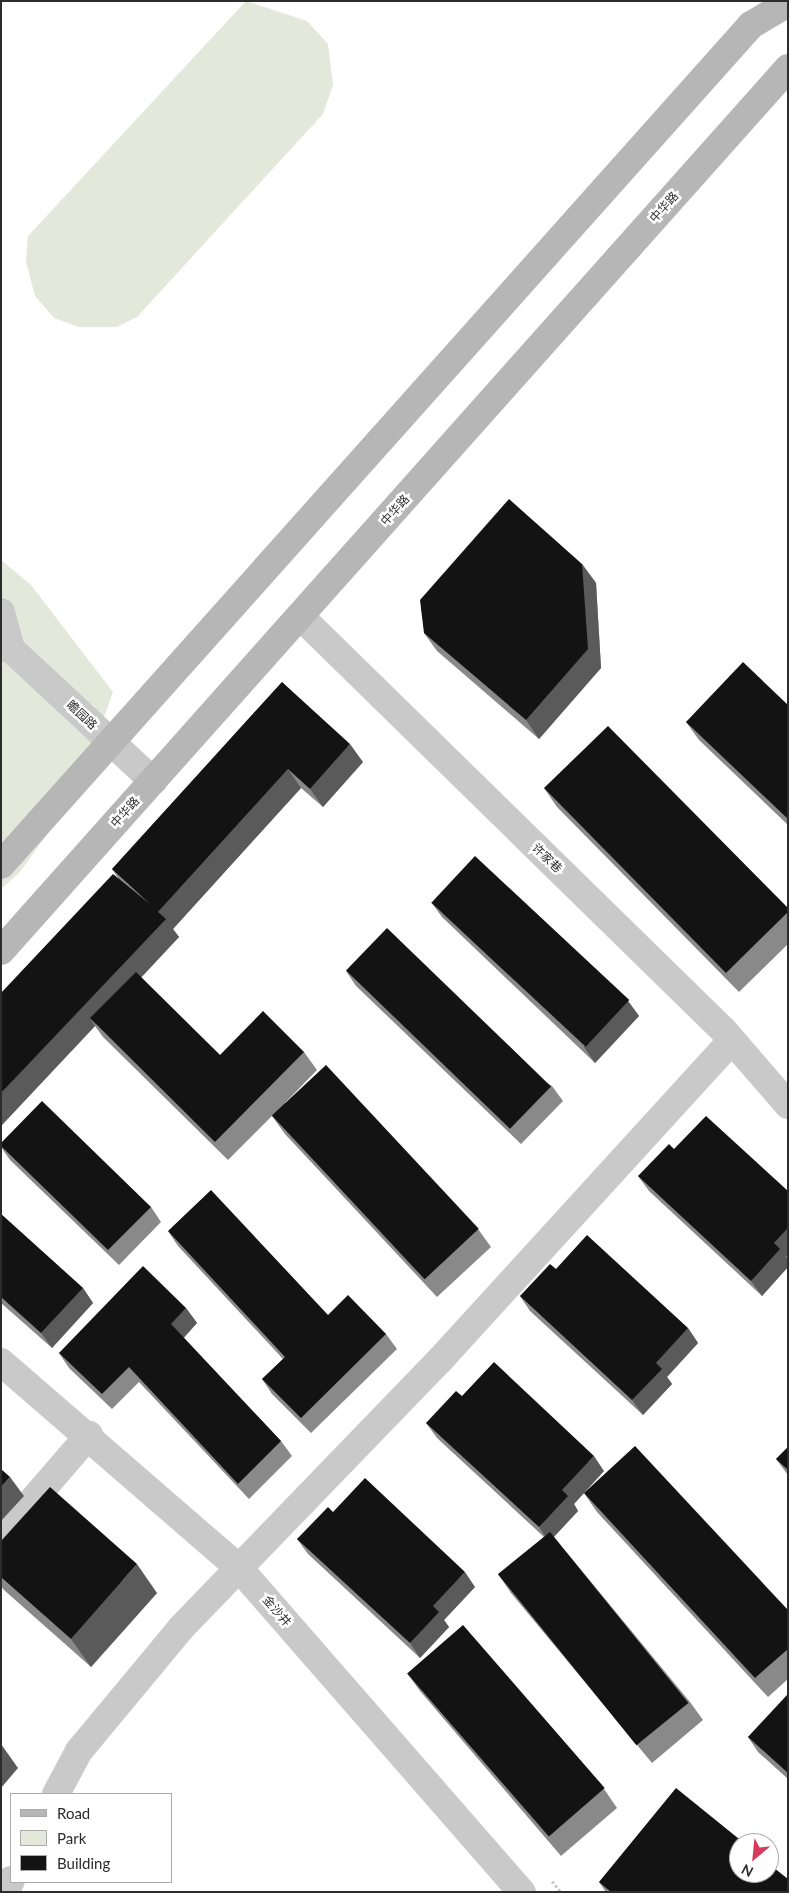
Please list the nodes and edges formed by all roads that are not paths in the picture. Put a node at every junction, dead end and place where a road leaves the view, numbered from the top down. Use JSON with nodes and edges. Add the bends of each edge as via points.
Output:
{"nodes":[{"id":1,"x":788,"y":4,"type":"edge"},
{"id":2,"x":788,"y":68,"type":"edge"},
{"id":3,"x":1,"y":612,"type":"edge"},
{"id":4,"x":301,"y":617,"type":"junction"},
{"id":5,"x":6,"y":648,"type":"edge"},
{"id":6,"x":153,"y":781,"type":"junction"},
{"id":7,"x":1,"y":865,"type":"edge"},
{"id":8,"x":1,"y":951,"type":"edge"},
{"id":9,"x":732,"y":1040,"type":"junction"},
{"id":10,"x":788,"y":1105,"type":"edge"},
{"id":11,"x":1,"y":1362,"type":"edge"},
{"id":12,"x":88,"y":1435,"type":"junction"},
{"id":13,"x":1,"y":1537,"type":"edge"},
{"id":14,"x":238,"y":1567,"type":"junction"},
{"id":15,"x":57,"y":1793,"type":"edge"},
{"id":16,"x":522,"y":1892,"type":"edge"}],
"edges":[{"from":1,"to":7,"type":"main road","via":[[751,26]]},
{"from":2,"to":4,"type":"main road","name":"中华路"},
{"from":3,"to":5,"type":"street","name":"瞻园路"},
{"from":4,"to":6,"type":"main road","name":"中华路"},
{"from":4,"to":9,"type":"street","name":"许家巷"},
{"from":5,"to":6,"type":"street","name":"瞻园路"},
{"from":6,"to":8,"type":"main road","name":"中华路"},
{"from":9,"to":10,"type":"street","name":"许家巷"},
{"from":9,"to":14,"type":"street","via":[[440,1360]]},
{"from":11,"to":12,"type":"street","name":"金沙井"},
{"from":12,"to":13,"type":"street"},
{"from":12,"to":14,"type":"street","name":"金沙井"},
{"from":14,"to":15,"type":"street","via":[[78,1752]]},
{"from":14,"to":16,"type":"street","name":"金沙井"}]}
